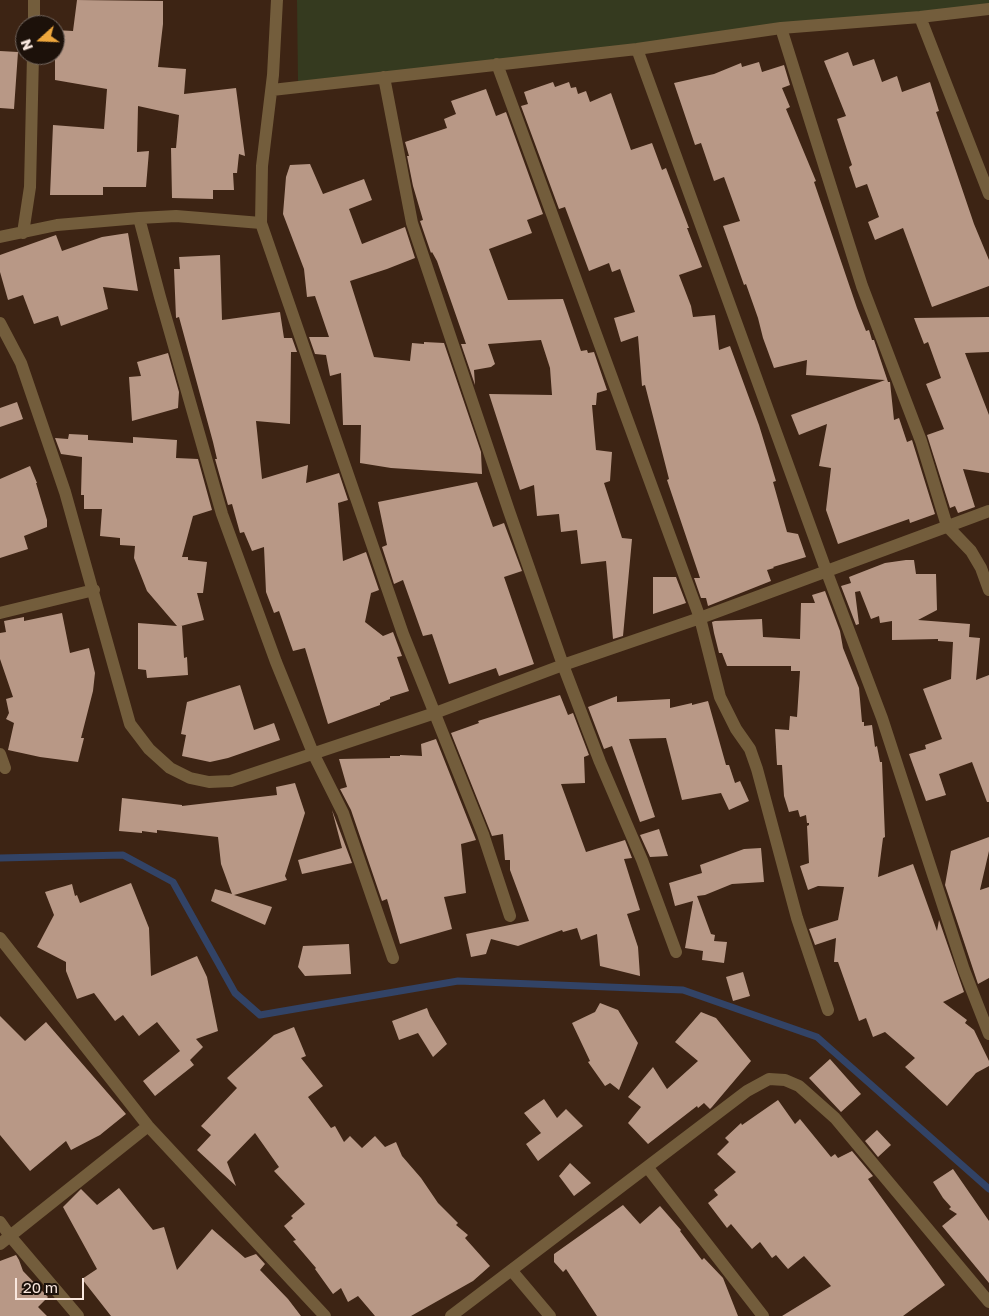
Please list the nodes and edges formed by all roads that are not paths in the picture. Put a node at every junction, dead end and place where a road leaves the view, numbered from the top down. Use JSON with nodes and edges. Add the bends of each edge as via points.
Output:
{"nodes":[{"id":1,"x":34,"y":0,"type":"edge"},
{"id":2,"x":277,"y":0,"type":"edge"},
{"id":3,"x":989,"y":9,"type":"edge"},
{"id":4,"x":34,"y":15,"type":"edge"},
{"id":5,"x":920,"y":17,"type":"junction"},
{"id":6,"x":780,"y":28,"type":"junction"},
{"id":7,"x":637,"y":49,"type":"junction"},
{"id":8,"x":497,"y":64,"type":"junction"},
{"id":9,"x":33,"y":65,"type":"edge"},
{"id":10,"x":384,"y":77,"type":"junction"},
{"id":11,"x":272,"y":90,"type":"junction"},
{"id":12,"x":989,"y":194,"type":"edge"},
{"id":13,"x":139,"y":218,"type":"junction"},
{"id":14,"x":261,"y":223,"type":"junction"},
{"id":15,"x":23,"y":233,"type":"junction"},
{"id":16,"x":0,"y":237,"type":"edge"},
{"id":17,"x":0,"y":322,"type":"edge"},
{"id":18,"x":989,"y":511,"type":"edge"},
{"id":19,"x":947,"y":526,"type":"junction"},
{"id":20,"x":826,"y":570,"type":"junction"},
{"id":21,"x":94,"y":590,"type":"junction"},
{"id":22,"x":989,"y":590,"type":"edge"},
{"id":23,"x":0,"y":613,"type":"edge"},
{"id":24,"x":700,"y":618,"type":"junction"},
{"id":25,"x":563,"y":665,"type":"junction"},
{"id":26,"x":435,"y":713,"type":"junction"},
{"id":27,"x":313,"y":753,"type":"junction"},
{"id":28,"x":0,"y":754,"type":"edge"},
{"id":29,"x":5,"y":768,"type":"dead end"},
{"id":30,"x":510,"y":916,"type":"dead end"},
{"id":31,"x":0,"y":938,"type":"edge"},
{"id":32,"x":676,"y":952,"type":"dead end"},
{"id":33,"x":393,"y":958,"type":"dead end"},
{"id":34,"x":828,"y":1010,"type":"dead end"},
{"id":35,"x":989,"y":1034,"type":"edge"},
{"id":36,"x":148,"y":1126,"type":"junction"},
{"id":37,"x":648,"y":1168,"type":"junction"},
{"id":38,"x":0,"y":1222,"type":"edge"},
{"id":39,"x":5,"y":1240,"type":"edge"},
{"id":40,"x":512,"y":1271,"type":"junction"},
{"id":41,"x":989,"y":1302,"type":"edge"},
{"id":42,"x":78,"y":1316,"type":"edge"},
{"id":43,"x":325,"y":1316,"type":"edge"},
{"id":44,"x":451,"y":1316,"type":"edge"},
{"id":45,"x":550,"y":1316,"type":"edge"},
{"id":46,"x":763,"y":1316,"type":"edge"}],
"edges":[{"from":1,"to":4,"type":"street"},
{"from":2,"to":11,"type":"street"},
{"from":3,"to":5,"type":"street"},
{"from":5,"to":6,"type":"street"},
{"from":5,"to":12,"type":"street"},
{"from":6,"to":7,"type":"street"},
{"from":6,"to":19,"type":"street","via":[[862,286],[921,441]]},
{"from":7,"to":8,"type":"street"},
{"from":7,"to":20,"type":"street"},
{"from":8,"to":10,"type":"street"},
{"from":8,"to":24,"type":"street"},
{"from":9,"to":15,"type":"street","via":[[30,187]]},
{"from":10,"to":11,"type":"street"},
{"from":10,"to":25,"type":"street","via":[[412,223]]},
{"from":11,"to":14,"type":"street","via":[[262,166]]},
{"from":13,"to":14,"type":"street","via":[[176,216]]},
{"from":13,"to":15,"type":"street","via":[[57,224]]},
{"from":13,"to":27,"type":"street","via":[[222,514]]},
{"from":14,"to":26,"type":"street","via":[[403,634]]},
{"from":15,"to":16,"type":"street"},
{"from":17,"to":21,"type":"street","via":[[24,373],[66,492]]},
{"from":18,"to":19,"type":"street"},
{"from":19,"to":20,"type":"street"},
{"from":19,"to":22,"type":"street","via":[[971,551]]},
{"from":20,"to":24,"type":"street"},
{"from":20,"to":35,"type":"street","via":[[882,718],[964,970]]},
{"from":21,"to":23,"type":"street"},
{"from":21,"to":27,"type":"street","via":[[130,724],[149,750],[170,768],[190,778],[209,782],[231,780]]},
{"from":24,"to":25,"type":"street"},
{"from":24,"to":34,"type":"street","via":[[720,697],[750,749],[757,769],[797,918]]},
{"from":25,"to":26,"type":"street"},
{"from":25,"to":32,"type":"street"},
{"from":26,"to":27,"type":"street"},
{"from":26,"to":30,"type":"street","via":[[483,834]]},
{"from":27,"to":33,"type":"street","via":[[343,813]]},
{"from":28,"to":29,"type":"street"},
{"from":31,"to":36,"type":"street"},
{"from":36,"to":39,"type":"street"},
{"from":36,"to":43,"type":"street"},
{"from":37,"to":40,"type":"street"},
{"from":37,"to":41,"type":"street","via":[[747,1091],[769,1079],[785,1080],[800,1086],[835,1118]]},
{"from":37,"to":46,"type":"street"},
{"from":38,"to":39,"type":"street"},
{"from":39,"to":42,"type":"street"},
{"from":40,"to":44,"type":"street"},
{"from":40,"to":45,"type":"street"}]}
